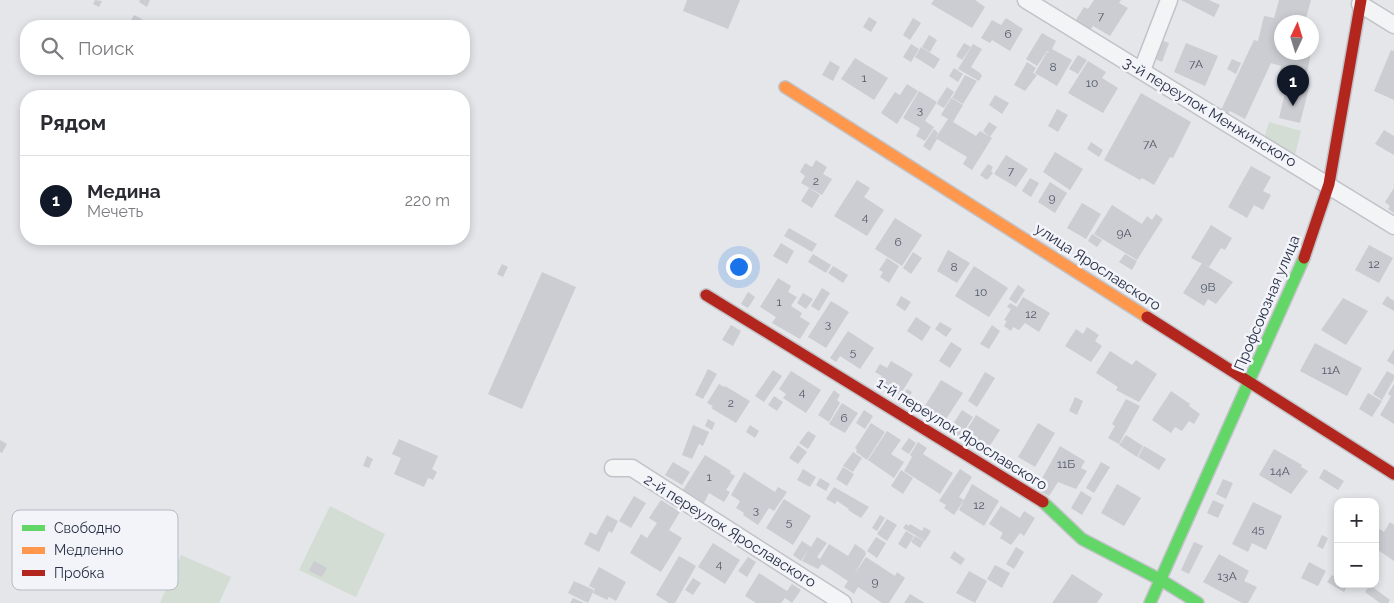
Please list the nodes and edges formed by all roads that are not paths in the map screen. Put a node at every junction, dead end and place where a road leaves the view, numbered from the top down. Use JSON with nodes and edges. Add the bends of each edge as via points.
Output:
{"nodes":[{"id":1,"x":1026,"y":0,"type":"edge"},
{"id":2,"x":1169,"y":0,"type":"edge"},
{"id":3,"x":1360,"y":2,"type":"edge"},
{"id":4,"x":1394,"y":25,"type":"edge"},
{"id":5,"x":1142,"y":70,"type":"junction"},
{"id":6,"x":785,"y":87,"type":"dead end"},
{"id":7,"x":1329,"y":184,"type":"junction"},
{"id":8,"x":1394,"y":226,"type":"edge"},
{"id":9,"x":706,"y":295,"type":"dead end"},
{"id":10,"x":1249,"y":382,"type":"junction"},
{"id":11,"x":613,"y":468,"type":"dead end"},
{"id":12,"x":1394,"y":474,"type":"edge"},
{"id":13,"x":1160,"y":580,"type":"junction"},
{"id":14,"x":843,"y":603,"type":"edge"},
{"id":15,"x":1150,"y":603,"type":"edge"},
{"id":16,"x":1198,"y":603,"type":"edge"}],
"edges":[{"from":1,"to":5,"type":"street","name":"3-й переулок Менжинского"},
{"from":2,"to":5,"type":"street"},
{"from":3,"to":4,"type":"street"},
{"from":3,"to":7,"type":"street","name":"Профсоюзная улица"},
{"from":5,"to":7,"type":"street","name":"3-й переулок Менжинского"},
{"from":6,"to":10,"type":"street","name":"улица Ярославского"},
{"from":7,"to":8,"type":"street","name":"3-й переулок Менжинского"},
{"from":7,"to":10,"type":"street","name":"Профсоюзная улица","via":[[1305,257]]},
{"from":9,"to":13,"type":"street","name":"1-й переулок Ярославского","via":[[1040,498],[1082,538]]},
{"from":10,"to":12,"type":"street","name":"улица Ярославского"},
{"from":10,"to":13,"type":"street","name":"Профсоюзная улица"},
{"from":11,"to":14,"type":"street","name":"2-й переулок Ярославского","via":[[632,468]]},
{"from":13,"to":15,"type":"street","name":"Профсоюзная улица"},
{"from":13,"to":16,"type":"street","name":"1-й переулок Ярославского"}]}
